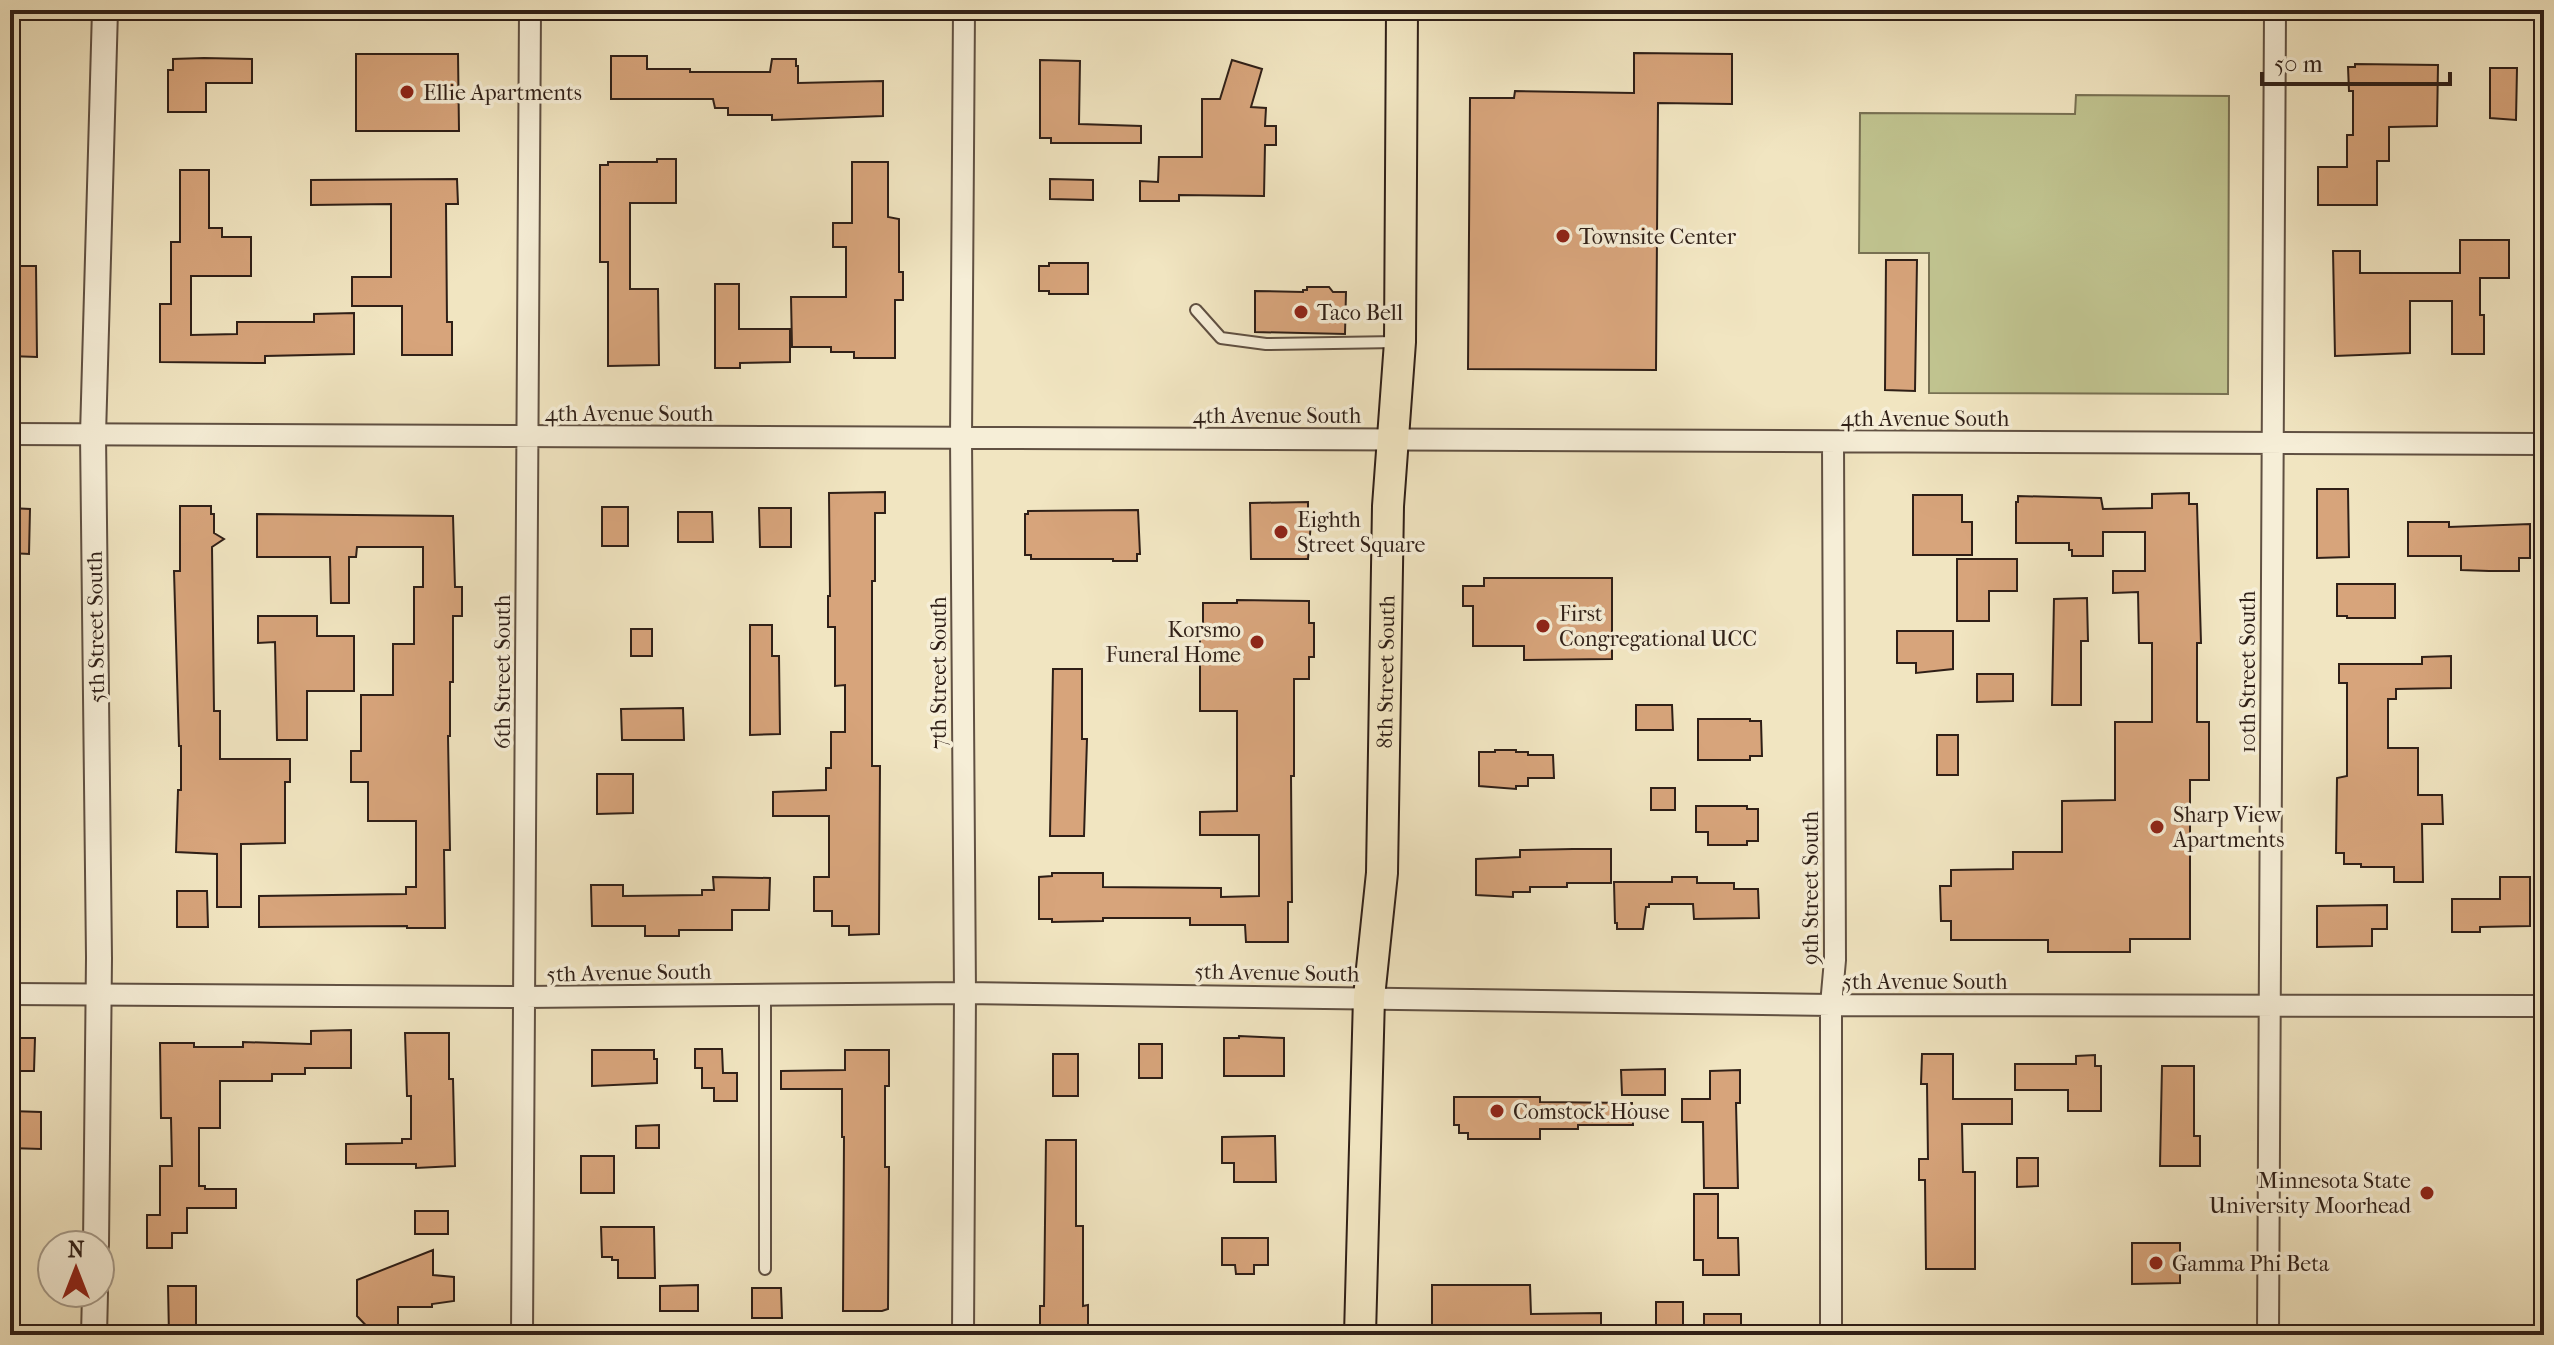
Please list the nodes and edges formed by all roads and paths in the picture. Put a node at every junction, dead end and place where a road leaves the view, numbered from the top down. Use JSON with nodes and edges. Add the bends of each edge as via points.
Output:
{"nodes":[{"id":1,"x":105,"y":10,"type":"edge"},
{"id":2,"x":530,"y":10,"type":"edge"},
{"id":3,"x":964,"y":10,"type":"edge"},
{"id":4,"x":1402,"y":10,"type":"edge"},
{"id":5,"x":2275,"y":10,"type":"edge"},
{"id":6,"x":1196,"y":310,"type":"dead end"},
{"id":7,"x":1400,"y":342,"type":"junction"},
{"id":8,"x":10,"y":434,"type":"edge"},
{"id":9,"x":93,"y":435,"type":"junction"},
{"id":10,"x":527,"y":437,"type":"junction"},
{"id":11,"x":961,"y":438,"type":"junction"},
{"id":12,"x":1392,"y":440,"type":"junction"},
{"id":13,"x":1833,"y":442,"type":"junction"},
{"id":14,"x":2273,"y":443,"type":"junction"},
{"id":15,"x":2544,"y":444,"type":"edge"},
{"id":16,"x":965,"y":993,"type":"junction"},
{"id":17,"x":10,"y":994,"type":"edge"},
{"id":18,"x":765,"y":994,"type":"junction"},
{"id":19,"x":99,"y":995,"type":"junction"},
{"id":20,"x":524,"y":997,"type":"junction"},
{"id":21,"x":1369,"y":997,"type":"junction"},
{"id":22,"x":1831,"y":1005,"type":"junction"},
{"id":23,"x":2269,"y":1006,"type":"junction"},
{"id":24,"x":2544,"y":1006,"type":"edge"},
{"id":25,"x":96,"y":1229,"type":"edge"},
{"id":26,"x":765,"y":1269,"type":"dead end"},
{"id":27,"x":95,"y":1309,"type":"edge"},
{"id":28,"x":94,"y":1335,"type":"edge"},
{"id":29,"x":522,"y":1335,"type":"edge"},
{"id":30,"x":963,"y":1335,"type":"edge"},
{"id":31,"x":1360,"y":1335,"type":"edge"},
{"id":32,"x":1831,"y":1335,"type":"edge"},
{"id":33,"x":2268,"y":1335,"type":"edge"}],
"edges":[{"from":1,"to":9,"type":"street","name":"5th Street South"},
{"from":2,"to":10,"type":"street","name":"6th Street South"},
{"from":3,"to":11,"type":"street","name":"7th Street South"},
{"from":4,"to":7,"type":"main road","name":"8th Street South"},
{"from":5,"to":14,"type":"street","name":"10th Street South"},
{"from":6,"to":7,"type":"lane","via":[[1221,338],[1266,344]]},
{"from":7,"to":12,"type":"main road","name":"8th Street South"},
{"from":8,"to":9,"type":"street","name":"4th Avenue South"},
{"from":9,"to":10,"type":"street","name":"4th Avenue South"},
{"from":9,"to":19,"type":"street","name":"5th Street South"},
{"from":10,"to":11,"type":"street","name":"4th Avenue South"},
{"from":10,"to":20,"type":"street","name":"6th Street South"},
{"from":11,"to":12,"type":"street","name":"4th Avenue South"},
{"from":11,"to":16,"type":"street","name":"7th Street South"},
{"from":12,"to":13,"type":"street","name":"4th Avenue South"},
{"from":12,"to":21,"type":"main road","name":"8th Street South","via":[[1382,873]]},
{"from":13,"to":14,"type":"street","name":"4th Avenue South"},
{"from":13,"to":22,"type":"street","name":"9th Street South"},
{"from":14,"to":15,"type":"street","name":"4th Avenue South"},
{"from":14,"to":23,"type":"street","name":"10th Street South"},
{"from":16,"to":18,"type":"street","name":"5th Avenue South"},
{"from":16,"to":21,"type":"street","name":"5th Avenue South"},
{"from":16,"to":30,"type":"street","name":"7th Street South"},
{"from":17,"to":19,"type":"street","name":"5th Avenue South"},
{"from":18,"to":20,"type":"street","name":"5th Avenue South"},
{"from":18,"to":26,"type":"lane"},
{"from":19,"to":20,"type":"street","name":"5th Avenue South"},
{"from":19,"to":25,"type":"street","name":"5th Street South"},
{"from":20,"to":29,"type":"street","name":"6th Street South"},
{"from":21,"to":22,"type":"street","name":"5th Avenue South"},
{"from":21,"to":31,"type":"main road","name":"8th Street South"},
{"from":22,"to":23,"type":"street","name":"5th Avenue South"},
{"from":22,"to":32,"type":"street","name":"9th Street South"},
{"from":23,"to":24,"type":"street","name":"5th Avenue South"},
{"from":23,"to":33,"type":"street","name":"10th Street South"},
{"from":27,"to":28,"type":"street"}]}
